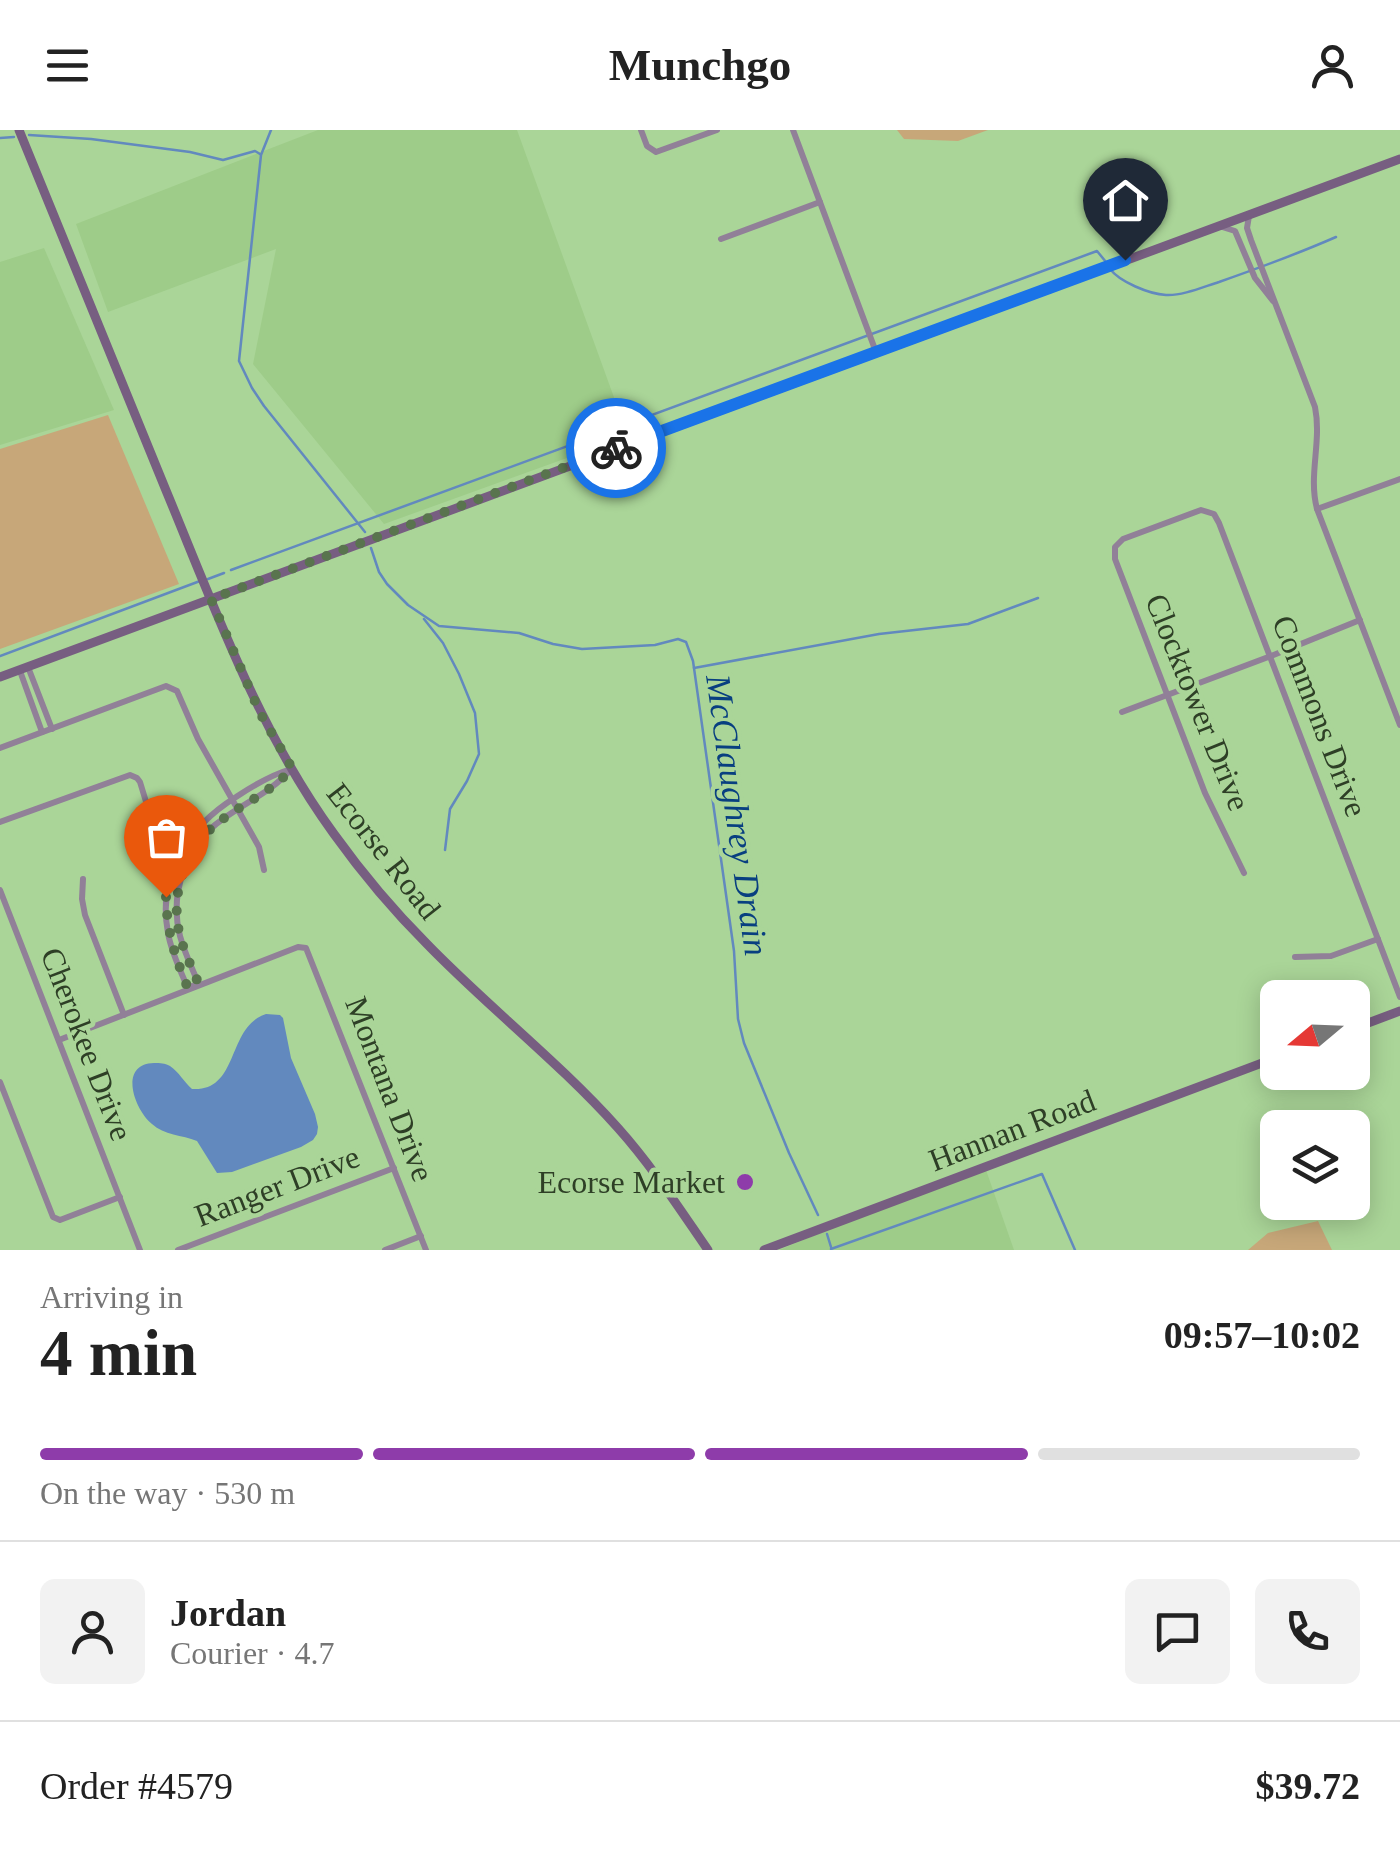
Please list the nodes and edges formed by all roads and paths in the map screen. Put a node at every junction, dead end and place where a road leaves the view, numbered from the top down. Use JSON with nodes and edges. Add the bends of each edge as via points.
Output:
{"nodes":[{"id":1,"x":19,"y":130,"type":"edge"},
{"id":2,"x":641,"y":130,"type":"edge"},
{"id":3,"x":717,"y":130,"type":"edge"},
{"id":4,"x":793,"y":130,"type":"edge"},
{"id":5,"x":1400,"y":159,"type":"edge"},
{"id":6,"x":820,"y":202,"type":"junction"},
{"id":7,"x":1250,"y":214,"type":"junction"},
{"id":8,"x":1217,"y":226,"type":"junction"},
{"id":9,"x":721,"y":239,"type":"dead end"},
{"id":10,"x":1276,"y":306,"type":"junction"},
{"id":11,"x":876,"y":352,"type":"junction"},
{"id":12,"x":1400,"y":480,"type":"edge"},
{"id":13,"x":1318,"y":509,"type":"junction"},
{"id":14,"x":1115,"y":547,"type":"joint"},
{"id":15,"x":211,"y":599,"type":"junction"},
{"id":16,"x":1360,"y":620,"type":"junction"},
{"id":17,"x":1271,"y":656,"type":"junction"},
{"id":18,"x":24,"y":669,"type":"junction"},
{"id":19,"x":0,"y":678,"type":"edge"},
{"id":20,"x":1167,"y":696,"type":"junction"},
{"id":21,"x":1122,"y":712,"type":"dead end"},
{"id":22,"x":1400,"y":726,"type":"edge"},
{"id":23,"x":52,"y":729,"type":"junction"},
{"id":24,"x":42,"y":732,"type":"junction"},
{"id":25,"x":0,"y":748,"type":"edge"},
{"id":26,"x":292,"y":768,"type":"junction"},
{"id":27,"x":232,"y":799,"type":"junction"},
{"id":28,"x":238,"y":809,"type":"junction"},
{"id":29,"x":0,"y":822,"type":"edge"},
{"id":30,"x":184,"y":844,"type":"junction"},
{"id":31,"x":193,"y":850,"type":"junction"},
{"id":32,"x":264,"y":870,"type":"dead end"},
{"id":33,"x":1244,"y":873,"type":"dead end"},
{"id":34,"x":83,"y":879,"type":"dead end"},
{"id":35,"x":0,"y":890,"type":"edge"},
{"id":36,"x":4,"y":911,"type":"edge"},
{"id":37,"x":1378,"y":939,"type":"junction"},
{"id":38,"x":1294,"y":957,"type":"dead end"},
{"id":39,"x":194,"y":988,"type":"junction"},
{"id":40,"x":1400,"y":998,"type":"edge"},
{"id":41,"x":1400,"y":1011,"type":"edge"},
{"id":42,"x":124,"y":1015,"type":"junction"},
{"id":43,"x":1370,"y":1022,"type":"edge"},
{"id":44,"x":58,"y":1040,"type":"junction"},
{"id":45,"x":1260,"y":1064,"type":"edge"},
{"id":46,"x":0,"y":1082,"type":"edge"},
{"id":47,"x":394,"y":1168,"type":"junction"},
{"id":48,"x":120,"y":1196,"type":"junction"},
{"id":49,"x":421,"y":1236,"type":"junction"},
{"id":50,"x":140,"y":1250,"type":"edge"},
{"id":51,"x":178,"y":1250,"type":"edge"},
{"id":52,"x":385,"y":1250,"type":"edge"},
{"id":53,"x":426,"y":1250,"type":"edge"},
{"id":54,"x":708,"y":1250,"type":"edge"},
{"id":55,"x":764,"y":1250,"type":"edge"}],
"edges":[{"from":1,"to":15,"type":"street","name":"Ecorse Road"},
{"from":2,"to":3,"type":"street","via":[[656,152]]},
{"from":4,"to":6,"type":"street"},
{"from":5,"to":7,"type":"street"},
{"from":6,"to":9,"type":"street"},
{"from":6,"to":11,"type":"street"},
{"from":7,"to":8,"type":"street"},
{"from":7,"to":10,"type":"street","via":[[1248,228]]},
{"from":8,"to":10,"type":"street","via":[[1235,232]]},
{"from":8,"to":11,"type":"street"},
{"from":10,"to":13,"type":"street","via":[[1317,416]]},
{"from":11,"to":15,"type":"street"},
{"from":12,"to":13,"type":"street"},
{"from":13,"to":16,"type":"street"},
{"from":14,"to":17,"type":"street","name":"Commons Drive","via":[[1198,511],[1210,512]]},
{"from":14,"to":20,"type":"street","name":"Clocktower Drive"},
{"from":15,"to":18,"type":"street"},
{"from":15,"to":26,"type":"street","name":"Ecorse Road","via":[[260,713]]},
{"from":16,"to":17,"type":"street"},
{"from":16,"to":22,"type":"street"},
{"from":17,"to":20,"type":"street"},
{"from":17,"to":37,"type":"street","name":"Commons Drive"},
{"from":18,"to":19,"type":"street"},
{"from":18,"to":23,"type":"street"},
{"from":18,"to":24,"type":"street"},
{"from":20,"to":21,"type":"street"},
{"from":20,"to":33,"type":"street","name":"Clocktower Drive"},
{"from":23,"to":24,"type":"street"},
{"from":23,"to":27,"type":"street","via":[[173,688]]},
{"from":24,"to":25,"type":"street"},
{"from":26,"to":27,"type":"street"},
{"from":26,"to":28,"type":"street"},
{"from":26,"to":54,"type":"street","name":"Ecorse Road","via":[[381,895],[618,1128]]},
{"from":27,"to":28,"type":"street"},
{"from":27,"to":30,"type":"street"},
{"from":28,"to":31,"type":"street"},
{"from":28,"to":32,"type":"street"},
{"from":29,"to":30,"type":"street","via":[[130,775],[140,782],[155,820]]},
{"from":30,"to":31,"type":"street"},
{"from":30,"to":39,"type":"street","via":[[168,885],[167,927],[186,984]]},
{"from":31,"to":39,"type":"street","via":[[176,911]]},
{"from":34,"to":42,"type":"street","via":[[85,915]]},
{"from":35,"to":36,"type":"street","name":"Cherokee Drive"},
{"from":36,"to":44,"type":"street","name":"Cherokee Drive"},
{"from":37,"to":38,"type":"street","via":[[1332,956]]},
{"from":37,"to":40,"type":"street","name":"Commons Drive"},
{"from":39,"to":42,"type":"street"},
{"from":39,"to":47,"type":"street","name":"Montana Drive","via":[[306,948]]},
{"from":41,"to":43,"type":"street"},
{"from":42,"to":44,"type":"street"},
{"from":44,"to":48,"type":"street","name":"Cherokee Drive"},
{"from":45,"to":55,"type":"street","name":"Hannan Road"},
{"from":46,"to":48,"type":"street","via":[[53,1217]]},
{"from":47,"to":49,"type":"street","name":"Montana Drive"},
{"from":47,"to":51,"type":"street","name":"Ranger Drive"},
{"from":48,"to":50,"type":"street","name":"Cherokee Drive"},
{"from":49,"to":52,"type":"street"},
{"from":49,"to":53,"type":"street","name":"Montana Drive"}]}
